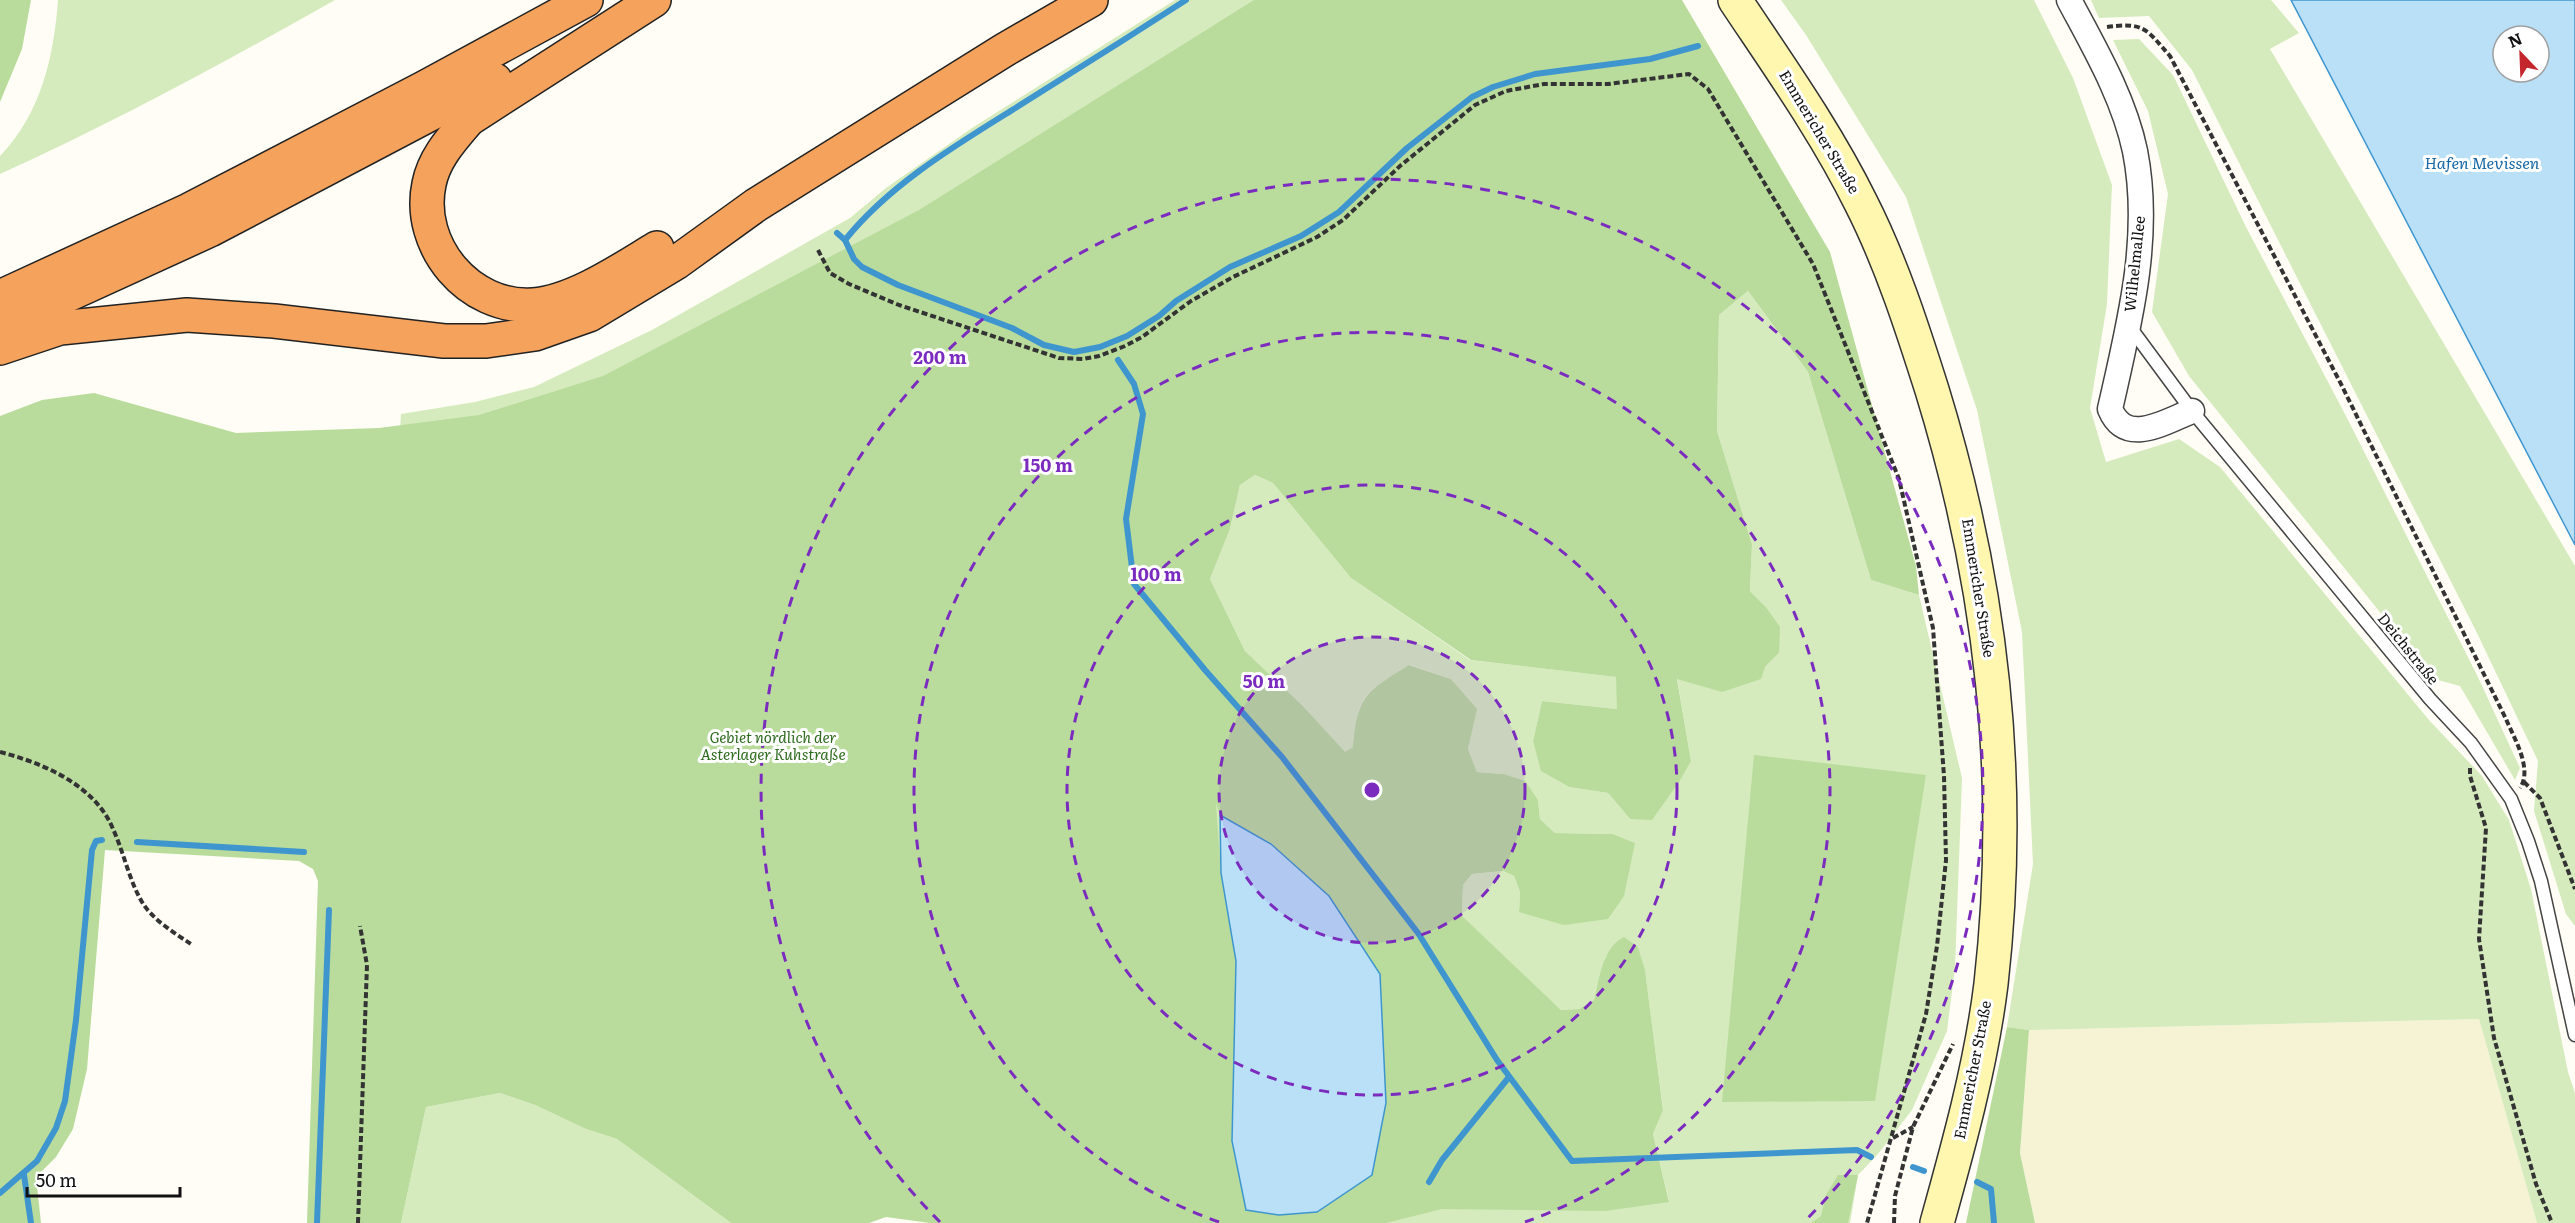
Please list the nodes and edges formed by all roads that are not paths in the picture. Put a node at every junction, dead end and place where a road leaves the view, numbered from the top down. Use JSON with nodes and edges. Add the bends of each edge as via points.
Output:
{"nodes":[{"id":1,"x":586,"y":0,"type":"edge"},
{"id":2,"x":639,"y":0,"type":"edge"},
{"id":3,"x":654,"y":0,"type":"edge"},
{"id":4,"x":1062,"y":0,"type":"edge"},
{"id":5,"x":1091,"y":0,"type":"edge"},
{"id":6,"x":1735,"y":0,"type":"edge"},
{"id":7,"x":2069,"y":0,"type":"edge"},
{"id":8,"x":0,"y":297,"type":"edge"},
{"id":9,"x":0,"y":326,"type":"edge"},
{"id":10,"x":2129,"y":326,"type":"junction"},
{"id":11,"x":0,"y":348,"type":"edge"},
{"id":12,"x":2192,"y":411,"type":"junction"},
{"id":13,"x":2575,"y":1035,"type":"edge"},
{"id":14,"x":1937,"y":1223,"type":"edge"}],
"edges":[{"from":1,"to":8,"type":"highway","via":[[189,210]]},
{"from":2,"to":9,"type":"highway","via":[[210,230]]},
{"from":3,"to":4,"type":"highway","via":[[470,120],[446,146],[429,184],[426,203],[430,228],[448,267],[483,294],[532,305],[565,298],[604,279]]},
{"from":5,"to":11,"type":"highway","via":[[756,205],[667,268],[589,315],[535,334],[486,341],[444,341],[187,315],[60,328]]},
{"from":6,"to":14,"type":"main road","name":"Emmericher Straße","via":[[1786,75],[1862,204],[1906,309],[1947,438],[1982,597],[1999,736],[2001,855],[1990,986],[1966,1117]]},
{"from":7,"to":10,"type":"street","name":"Wilhelmallee","via":[[2123,110],[2134,150],[2141,196],[2141,237]]},
{"from":10,"to":12,"type":"lane","name":"Deichstraße"},
{"from":10,"to":12,"type":"street","name":"Wilhelmallee","via":[[2110,409],[2115,420],[2129,430],[2145,429]]},
{"from":12,"to":13,"type":"lane","name":"Deichstraße","via":[[2430,699],[2471,743],[2511,799],[2541,881]]}]}
